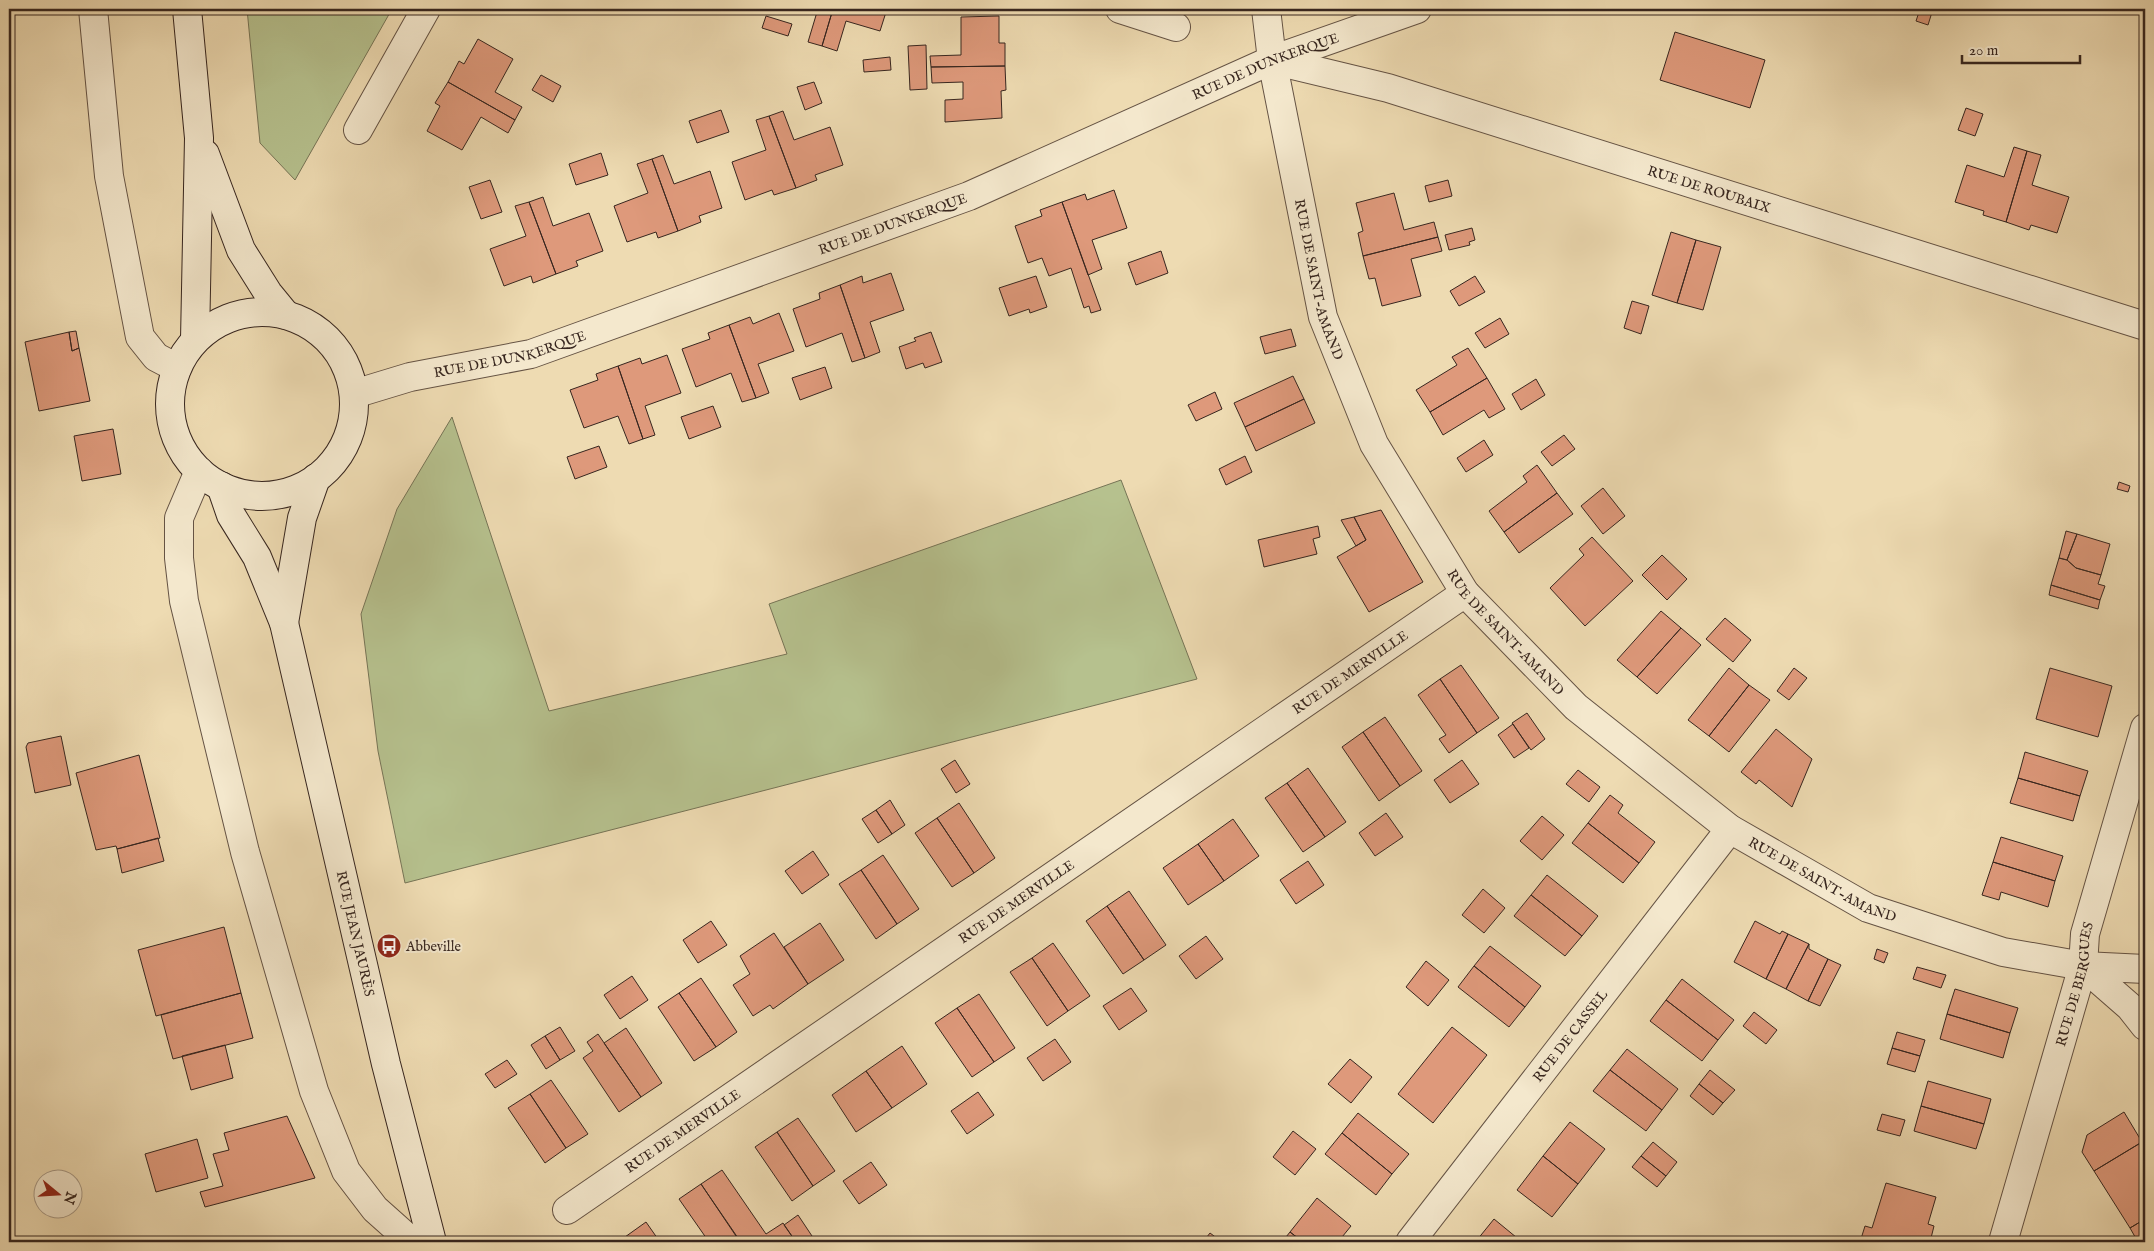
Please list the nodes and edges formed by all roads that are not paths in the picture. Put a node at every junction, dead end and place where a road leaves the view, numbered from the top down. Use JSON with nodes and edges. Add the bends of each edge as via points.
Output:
{"nodes":[{"id":1,"x":93,"y":9,"type":"edge"},
{"id":2,"x":186,"y":9,"type":"edge"},
{"id":3,"x":426,"y":9,"type":"edge"},
{"id":4,"x":1120,"y":9,"type":"edge"},
{"id":5,"x":1266,"y":9,"type":"edge"},
{"id":6,"x":1416,"y":9,"type":"edge"},
{"id":7,"x":1176,"y":27,"type":"dead end"},
{"id":8,"x":1272,"y":60,"type":"junction"},
{"id":9,"x":358,"y":130,"type":"dead end"},
{"id":10,"x":199,"y":138,"type":"junction"},
{"id":11,"x":286,"y":315,"type":"junction"},
{"id":12,"x":2145,"y":326,"type":"edge"},
{"id":13,"x":196,"y":340,"type":"junction"},
{"id":14,"x":177,"y":368,"type":"junction"},
{"id":15,"x":354,"y":394,"type":"junction"},
{"id":16,"x":210,"y":478,"type":"junction"},
{"id":17,"x":316,"y":478,"type":"junction"},
{"id":18,"x":1466,"y":593,"type":"junction"},
{"id":19,"x":284,"y":623,"type":"junction"},
{"id":20,"x":2145,"y":728,"type":"edge"},
{"id":21,"x":1730,"y":829,"type":"junction"},
{"id":22,"x":2083,"y":966,"type":"junction"},
{"id":23,"x":2145,"y":969,"type":"edge"},
{"id":24,"x":2145,"y":1026,"type":"edge"},
{"id":25,"x":567,"y":1210,"type":"dead end"},
{"id":26,"x":412,"y":1242,"type":"edge"},
{"id":27,"x":432,"y":1242,"type":"edge"},
{"id":28,"x":1410,"y":1242,"type":"edge"},
{"id":29,"x":2003,"y":1242,"type":"edge"}],
"edges":[{"from":1,"to":14,"type":"street","via":[[109,176],[140,337],[156,357]]},
{"from":2,"to":10,"type":"street"},
{"from":3,"to":9,"type":"street"},
{"from":4,"to":7,"type":"street"},
{"from":5,"to":8,"type":"street","name":"RUE DE SAINT-AMAND"},
{"from":6,"to":8,"type":"street","name":"RUE DE DUNKERQUE"},
{"from":8,"to":12,"type":"street","name":"RUE DE ROUBAIX","via":[[1388,88]]},
{"from":8,"to":15,"type":"street","name":"RUE DE DUNKERQUE","via":[[969,196],[531,354],[410,377]]},
{"from":8,"to":18,"type":"street","name":"RUE DE SAINT-AMAND","via":[[1323,317],[1374,444]]},
{"from":10,"to":11,"type":"street","via":[[241,250],[268,294]]},
{"from":10,"to":13,"type":"street"},
{"from":11,"to":13,"type":"street","via":[[257,312],[228,318]]},
{"from":11,"to":15,"type":"street","via":[[312,326],[332,344],[346,367]]},
{"from":13,"to":14,"type":"street"},
{"from":14,"to":16,"type":"street","name":"RUE JEAN JAURÈS","via":[[171,389],[175,433],[185,453]]},
{"from":15,"to":17,"type":"street","via":[[353,418],[346,442],[334,462]]},
{"from":16,"to":17,"type":"street","via":[[244,494],[269,496],[294,490]]},
{"from":16,"to":19,"type":"street","name":"RUE JEAN JAURÈS","via":[[258,557]]},
{"from":16,"to":26,"type":"street","via":[[179,518],[179,558],[184,601],[245,852],[314,1091],[346,1171],[375,1209]]},
{"from":17,"to":19,"type":"street","name":"RUE JEAN JAURÈS","via":[[302,518]]},
{"from":18,"to":21,"type":"street","name":"RUE DE SAINT-AMAND","via":[[1576,707]]},
{"from":18,"to":25,"type":"street","name":"RUE DE MERVILLE"},
{"from":19,"to":27,"type":"street","name":"RUE JEAN JAURÈS","via":[[386,1064]]},
{"from":20,"to":22,"type":"street","name":"RUE DE BERGUES","via":[[2085,934]]},
{"from":21,"to":22,"type":"street","name":"RUE DE SAINT-AMAND","via":[[1868,908],[2004,952]]},
{"from":21,"to":28,"type":"street","name":"RUE DE CASSEL"},
{"from":22,"to":23,"type":"street","name":"RUE DE SAINT-AMAND"},
{"from":22,"to":24,"type":"street","via":[[2130,1007]]},
{"from":22,"to":29,"type":"street","name":"RUE DE BERGUES"}]}
